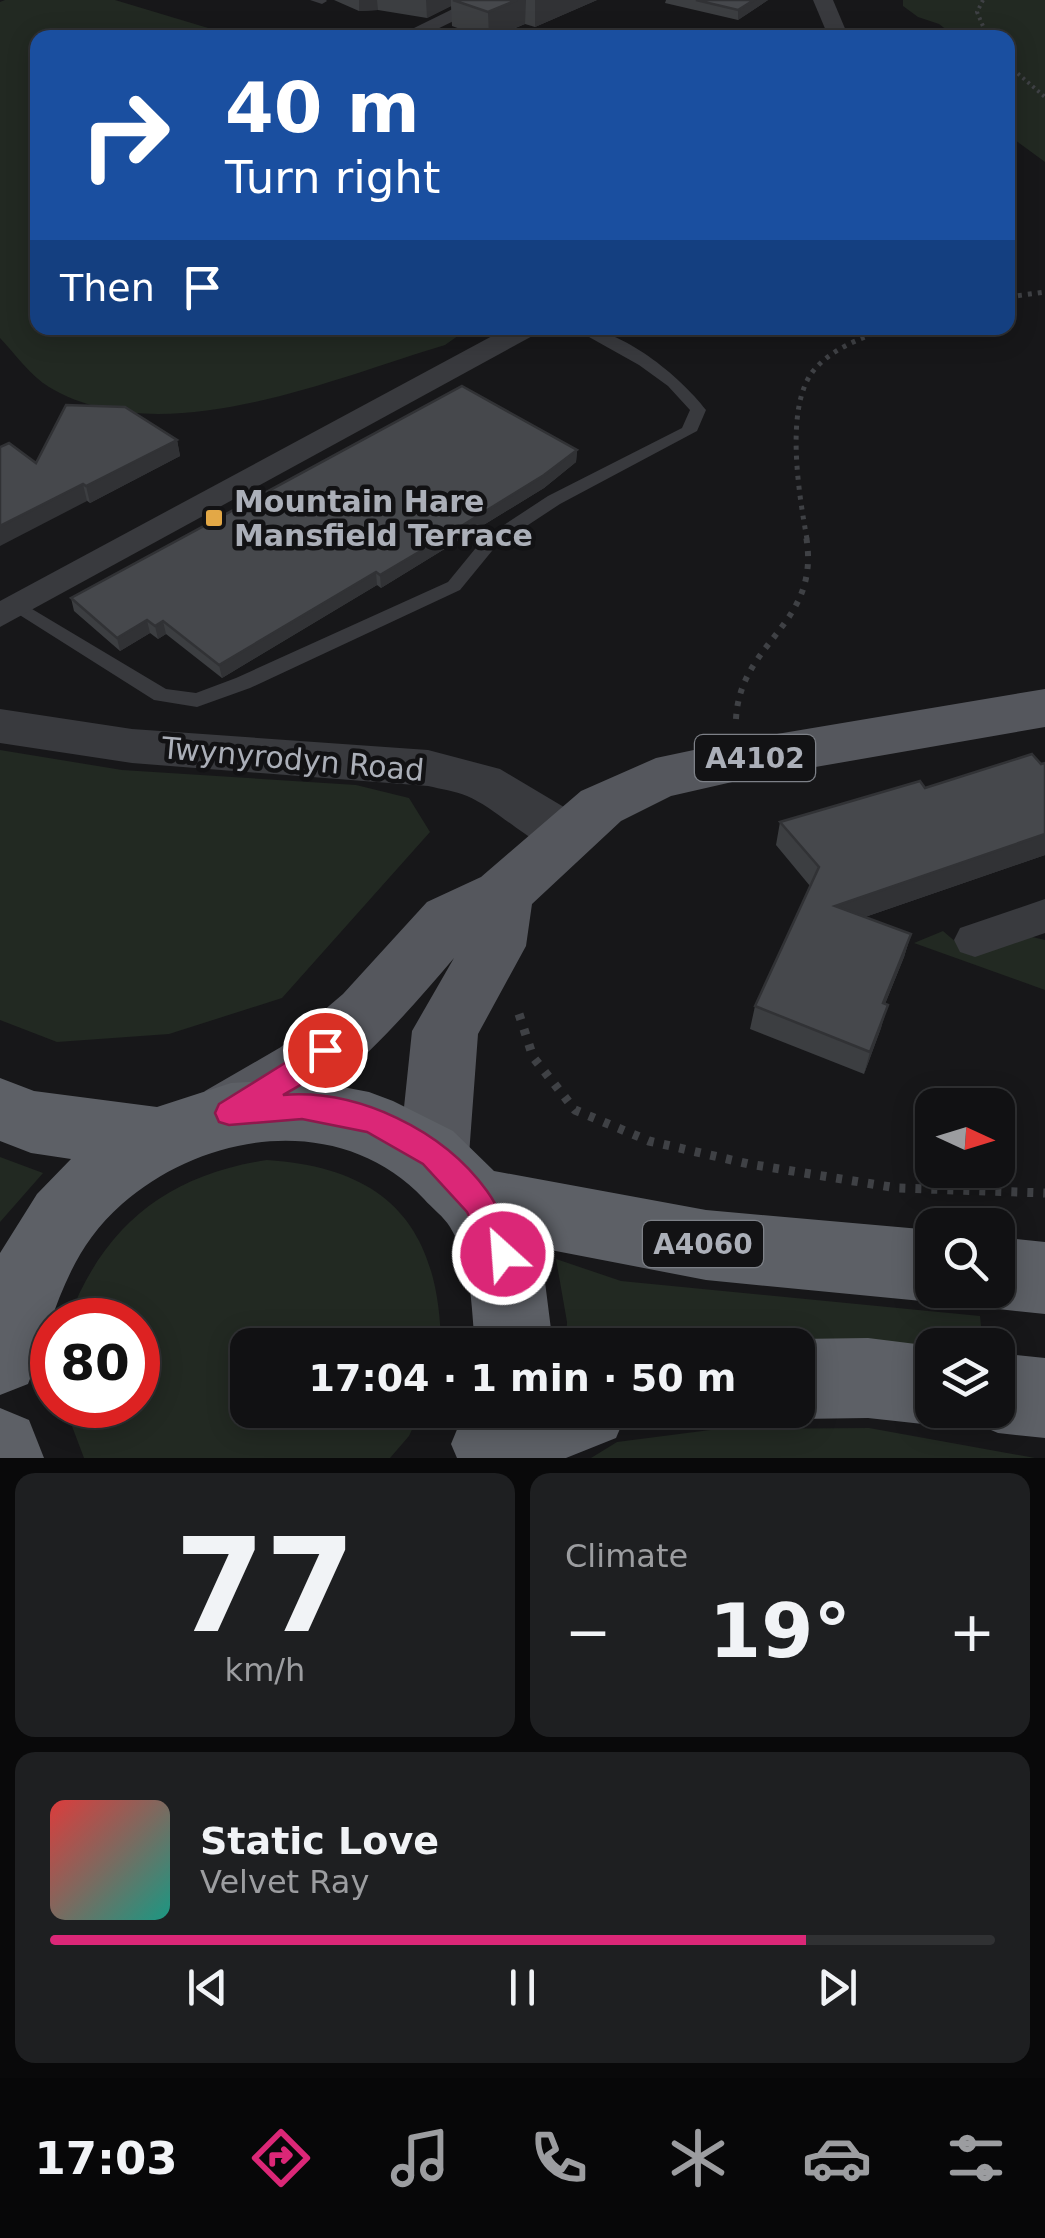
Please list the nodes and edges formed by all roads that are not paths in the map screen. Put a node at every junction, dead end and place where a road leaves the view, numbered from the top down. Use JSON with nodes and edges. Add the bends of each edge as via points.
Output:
{"nodes":[{"id":1,"x":487,"y":0,"type":"edge"},
{"id":2,"x":822,"y":0,"type":"edge"},
{"id":3,"x":424,"y":28,"type":"dead end"},
{"id":4,"x":835,"y":30,"type":"edge"},
{"id":5,"x":512,"y":335,"type":"edge"},
{"id":6,"x":596,"y":335,"type":"edge"},
{"id":7,"x":8,"y":612,"type":"edge"},
{"id":8,"x":1045,"y":708,"type":"edge"},
{"id":9,"x":0,"y":726,"type":"edge"},
{"id":10,"x":571,"y":836,"type":"junction"},
{"id":11,"x":503,"y":894,"type":"junction"},
{"id":12,"x":1045,"y":916,"type":"edge"},
{"id":13,"x":975,"y":940,"type":"dead end"},
{"id":14,"x":0,"y":1109,"type":"edge"},
{"id":15,"x":229,"y":1113,"type":"junction"},
{"id":16,"x":159,"y":1139,"type":"junction"},
{"id":17,"x":456,"y":1178,"type":"junction"},
{"id":18,"x":915,"y":1264,"type":"edge"},
{"id":19,"x":1015,"y":1275,"type":"edge"},
{"id":20,"x":1045,"y":1278,"type":"edge"},
{"id":21,"x":515,"y":1328,"type":"edge"},
{"id":22,"x":0,"y":1356,"type":"edge"},
{"id":23,"x":815,"y":1380,"type":"edge"},
{"id":24,"x":915,"y":1384,"type":"edge"},
{"id":25,"x":1015,"y":1394,"type":"edge"},
{"id":26,"x":1045,"y":1398,"type":"edge"},
{"id":27,"x":525,"y":1428,"type":"edge"},
{"id":28,"x":493,"y":1437,"type":"edge"},
{"id":29,"x":0,"y":1449,"type":"edge"},
{"id":30,"x":3,"y":1458,"type":"edge"}],
"edges":[{"from":1,"to":3,"type":"street"},
{"from":2,"to":4,"type":"street"},
{"from":5,"to":7,"type":"street"},
{"from":6,"to":7,"type":"lane","via":[[627,348],[680,387],[698,410],[689,432],[538,510],[490,542],[454,586],[440,593],[197,700],[161,696]]},
{"from":8,"to":10,"type":"main road","number":"A4102","via":[[656,779],[601,806]]},
{"from":9,"to":10,"type":"street","name":"Twynyrodyn Road","via":[[132,746],[428,768],[483,782]]},
{"from":10,"to":11,"type":"main road","number":"A4102"},
{"from":11,"to":15,"type":"main road","number":"A4102","via":[[449,920],[366,1014],[305,1068]]},
{"from":11,"to":17,"type":"main road","via":[[494,946],[445,1031]]},
{"from":12,"to":13,"type":"street"},
{"from":14,"to":16,"type":"highway","via":[[31,1122]]},
{"from":15,"to":16,"type":"highway"},
{"from":15,"to":17,"type":"highway","via":[[302,1106],[372,1120]]},
{"from":16,"to":22,"type":"highway","via":[[99,1179],[50,1233],[14,1300]]},
{"from":17,"to":18,"type":"highway","number":"A4060","via":[[706,1245]]},
{"from":17,"to":21,"type":"highway","via":[[503,1254]]},
{"from":19,"to":20,"type":"highway"},
{"from":23,"to":24,"type":"highway"},
{"from":25,"to":26,"type":"highway"},
{"from":27,"to":28,"type":"highway"},
{"from":29,"to":30,"type":"highway"}]}
